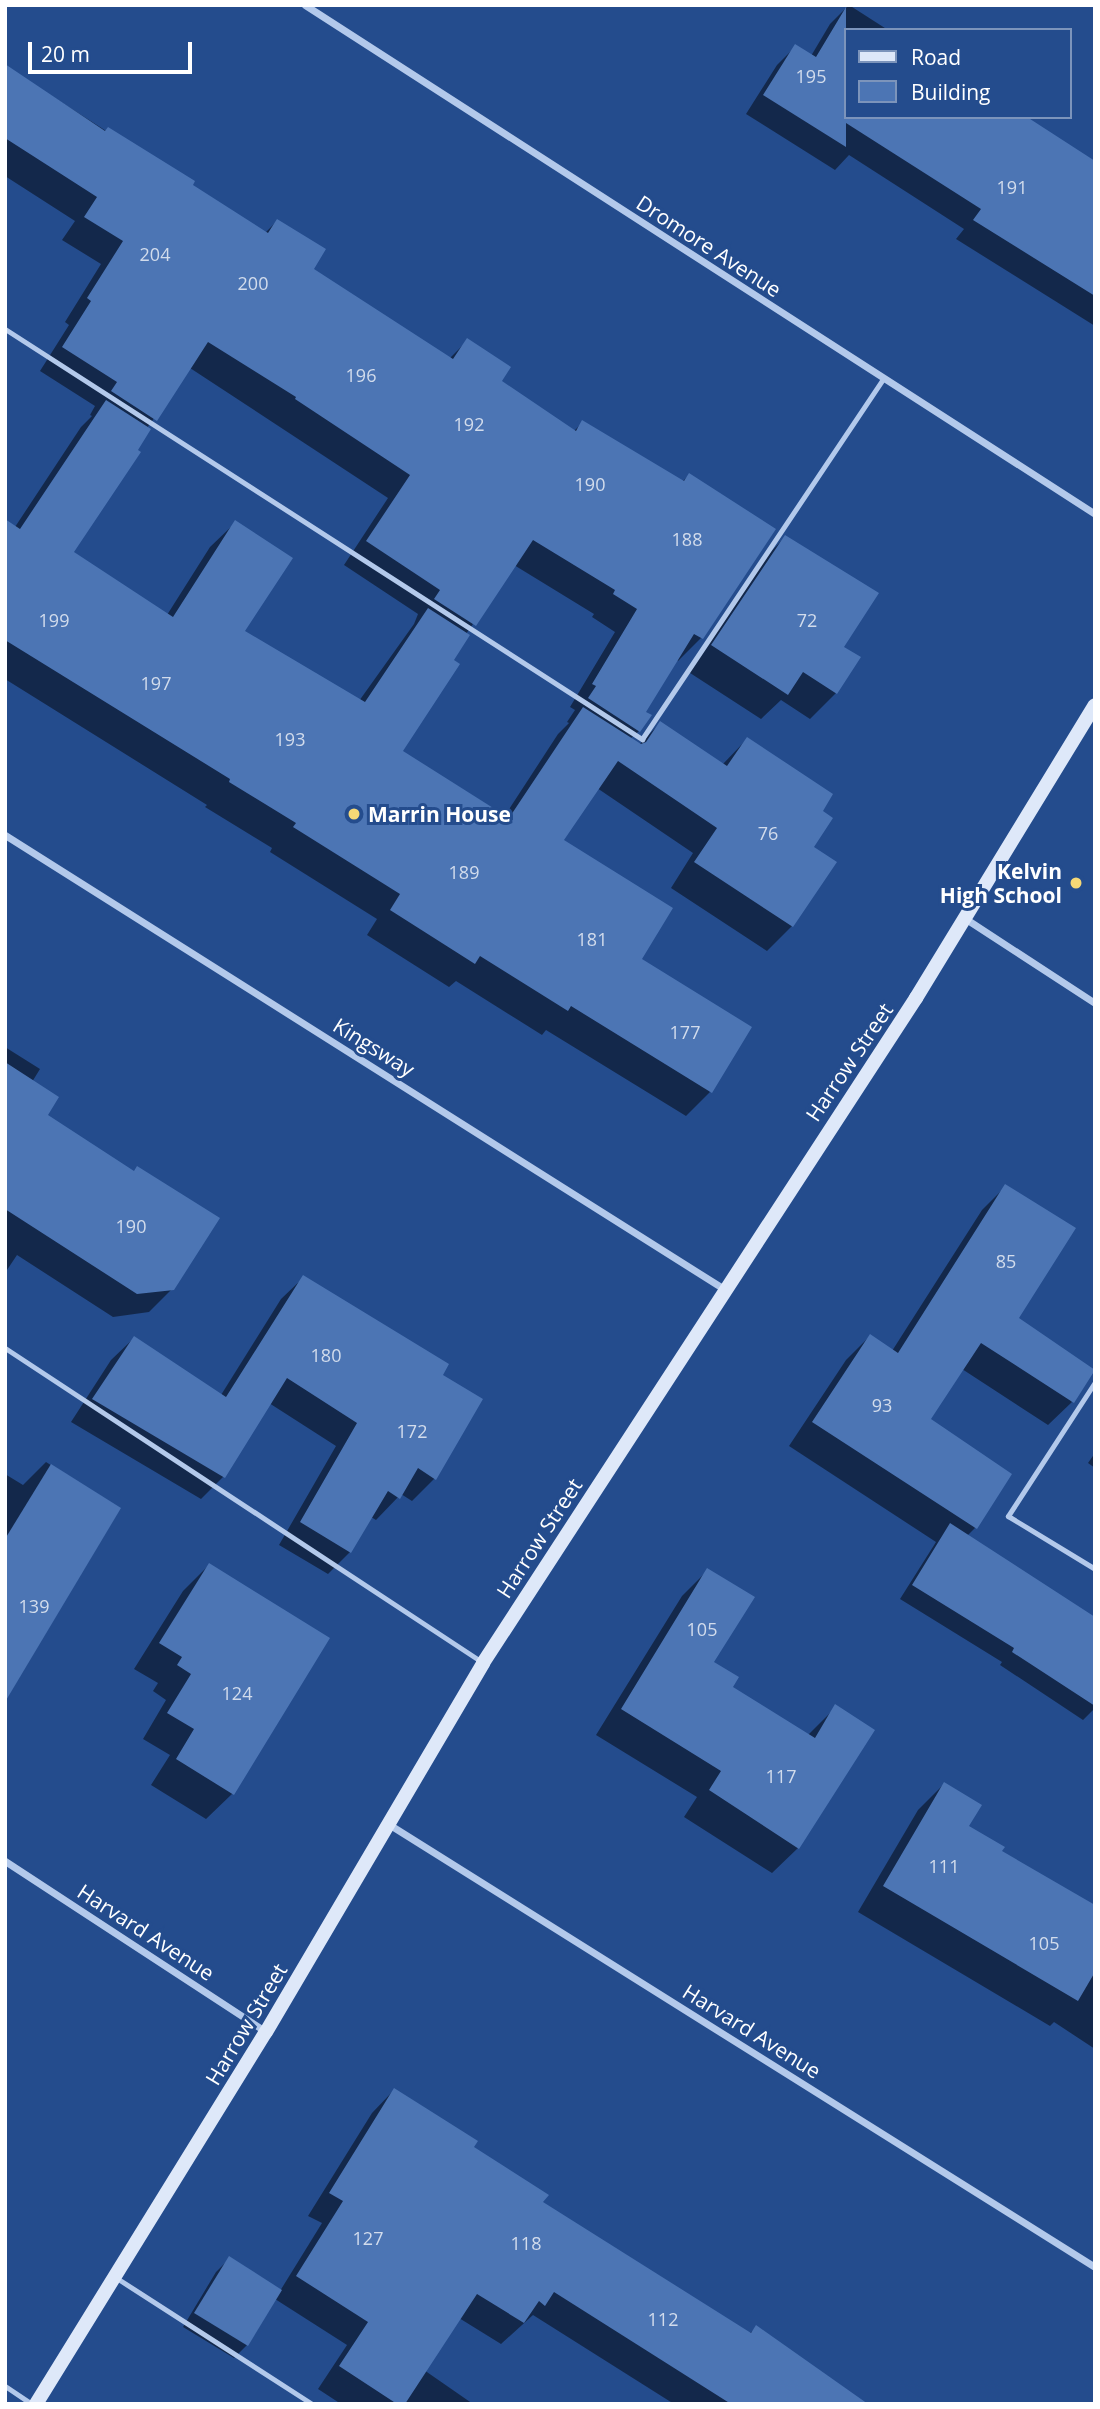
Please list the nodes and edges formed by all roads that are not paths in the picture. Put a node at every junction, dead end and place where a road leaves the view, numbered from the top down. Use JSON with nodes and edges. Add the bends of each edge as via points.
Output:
{"nodes":[{"id":1,"x":305,"y":5,"type":"edge"},
{"id":2,"x":5,"y":329,"type":"edge"},
{"id":3,"x":883,"y":379,"type":"junction"},
{"id":4,"x":1095,"y":514,"type":"edge"},
{"id":5,"x":1095,"y":705,"type":"edge"},
{"id":6,"x":5,"y":835,"type":"edge"},
{"id":7,"x":966,"y":919,"type":"junction"},
{"id":8,"x":1095,"y":1003,"type":"edge"},
{"id":9,"x":724,"y":1289,"type":"junction"},
{"id":10,"x":5,"y":1348,"type":"edge"},
{"id":11,"x":1095,"y":1382,"type":"edge"},
{"id":12,"x":1095,"y":1569,"type":"edge"},
{"id":13,"x":483,"y":1663,"type":"junction"},
{"id":14,"x":390,"y":1825,"type":"junction"},
{"id":15,"x":5,"y":1860,"type":"edge"},
{"id":16,"x":267,"y":2032,"type":"junction"},
{"id":17,"x":1095,"y":2267,"type":"edge"},
{"id":18,"x":115,"y":2277,"type":"junction"},
{"id":19,"x":5,"y":2386,"type":"edge"},
{"id":20,"x":34,"y":2404,"type":"edge"},
{"id":21,"x":312,"y":2404,"type":"edge"}],
"edges":[{"from":1,"to":3,"type":"street","name":"Dromore Avenue"},
{"from":2,"to":3,"type":"lane","via":[[642,739]]},
{"from":3,"to":4,"type":"street","name":"Dromore Avenue"},
{"from":5,"to":7,"type":"street","name":"Harrow Street"},
{"from":6,"to":9,"type":"street","name":"Kingsway"},
{"from":7,"to":8,"type":"street"},
{"from":7,"to":9,"type":"street","name":"Harrow Street"},
{"from":9,"to":13,"type":"street","name":"Harrow Street"},
{"from":10,"to":13,"type":"lane"},
{"from":11,"to":12,"type":"lane","via":[[1008,1516]]},
{"from":13,"to":14,"type":"street","name":"Harrow Street"},
{"from":14,"to":16,"type":"street","name":"Harrow Street"},
{"from":14,"to":17,"type":"street","name":"Harvard Avenue"},
{"from":15,"to":16,"type":"street","name":"Harvard Avenue"},
{"from":16,"to":18,"type":"street","name":"Harrow Street"},
{"from":18,"to":20,"type":"street","name":"Harrow Street"},
{"from":18,"to":21,"type":"lane"},
{"from":19,"to":20,"type":"lane"}]}
